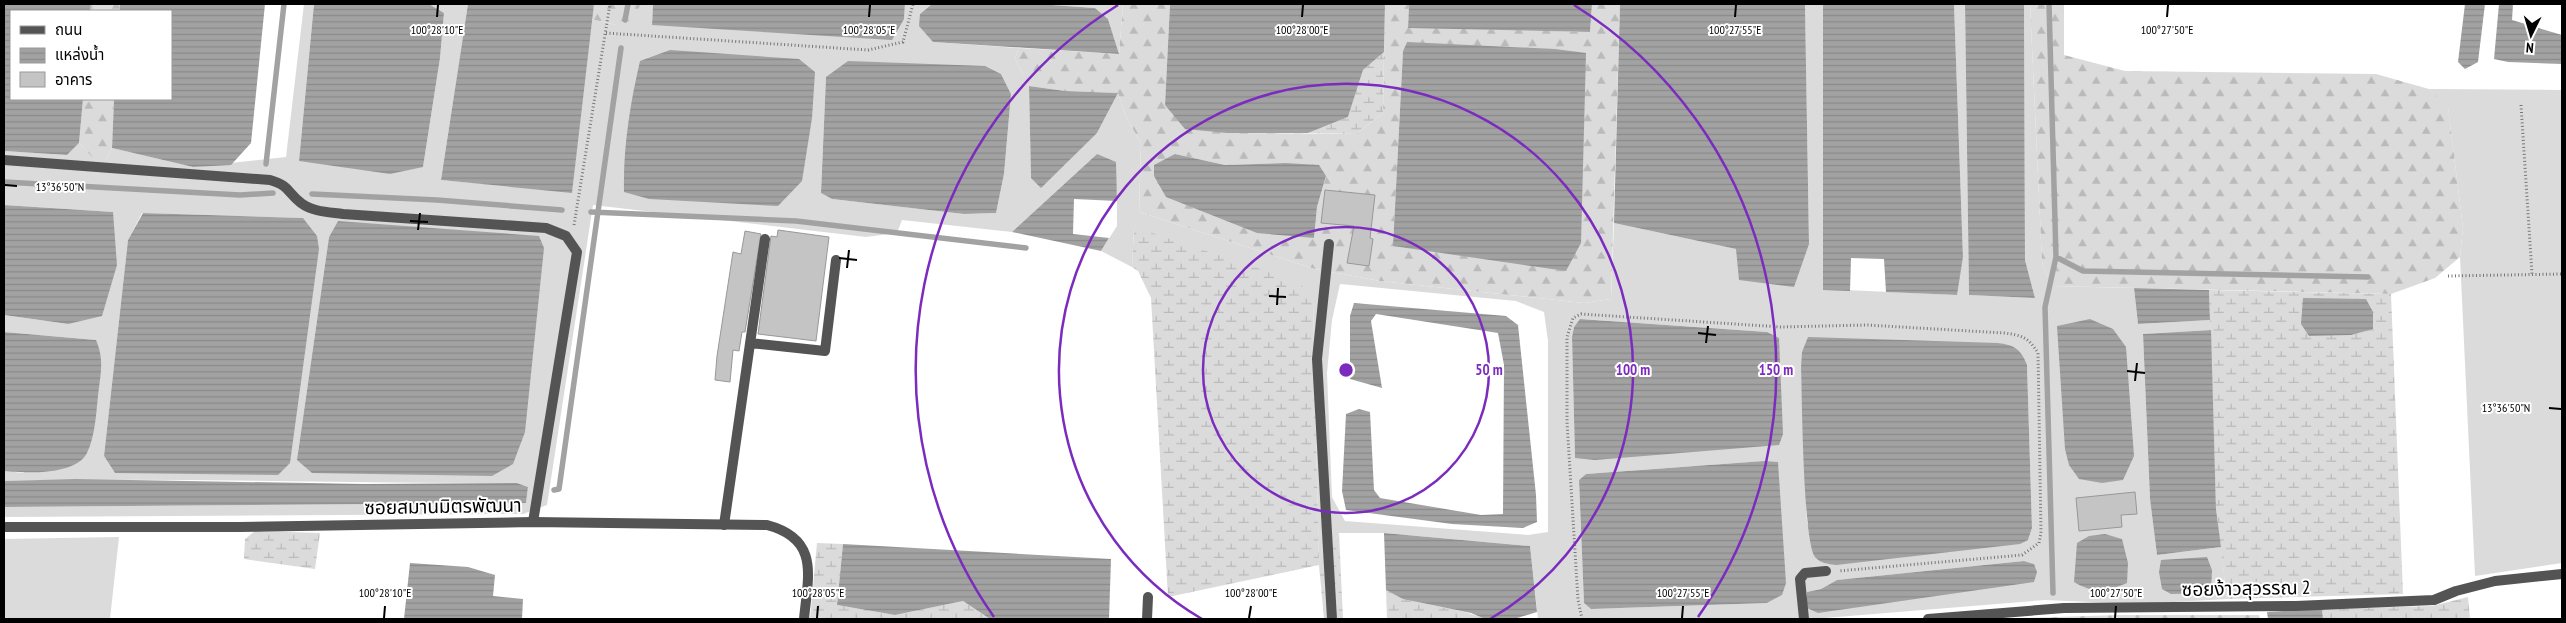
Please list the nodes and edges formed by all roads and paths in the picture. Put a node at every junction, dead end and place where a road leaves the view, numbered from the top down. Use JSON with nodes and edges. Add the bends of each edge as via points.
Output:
{"nodes":[{"id":1,"x":610,"y":4,"type":"edge"},
{"id":2,"x":913,"y":4,"type":"edge"},
{"id":3,"x":606,"y":33,"type":"junction"},
{"id":4,"x":2521,"y":105,"type":"dead end"},
{"id":5,"x":4,"y":160,"type":"edge"},
{"id":6,"x":765,"y":239,"type":"dead end"},
{"id":7,"x":571,"y":243,"type":"junction"},
{"id":8,"x":1329,"y":244,"type":"dead end"},
{"id":9,"x":836,"y":260,"type":"dead end"},
{"id":10,"x":2532,"y":274,"type":"junction"},
{"id":11,"x":2562,"y":274,"type":"edge"},
{"id":12,"x":2448,"y":276,"type":"dead end"},
{"id":13,"x":750,"y":343,"type":"junction"},
{"id":14,"x":533,"y":522,"type":"junction"},
{"id":15,"x":724,"y":525,"type":"junction"},
{"id":16,"x":4,"y":527,"type":"edge"},
{"id":17,"x":1826,"y":571,"type":"joint"},
{"id":18,"x":2562,"y":574,"type":"edge"},
{"id":19,"x":1148,"y":596,"type":"dead end"},
{"id":20,"x":804,"y":619,"type":"edge"},
{"id":21,"x":1147,"y":619,"type":"edge"},
{"id":22,"x":1332,"y":619,"type":"edge"},
{"id":23,"x":1582,"y":619,"type":"edge"},
{"id":24,"x":1804,"y":619,"type":"edge"},
{"id":25,"x":1928,"y":619,"type":"edge"}],
"edges":[{"from":1,"to":3,"type":"path"},
{"from":2,"to":3,"type":"path","via":[[903,42],[868,50]]},
{"from":3,"to":7,"type":"path"},
{"from":4,"to":10,"type":"path"},
{"from":5,"to":7,"type":"street","via":[[270,180],[284,184],[301,203],[313,210],[546,228],[566,236]]},
{"from":6,"to":13,"type":"street"},
{"from":7,"to":14,"type":"street","via":[[577,252]]},
{"from":8,"to":22,"type":"street","via":[[1316,359]]},
{"from":9,"to":13,"type":"street","via":[[825,351]]},
{"from":10,"to":11,"type":"path"},
{"from":10,"to":12,"type":"path"},
{"from":13,"to":15,"type":"street"},
{"from":14,"to":15,"type":"street","name":"ซอยสมานมิตรพัฒนา"},
{"from":14,"to":16,"type":"street","name":"ซอยสมานมิตรพัฒนา"},
{"from":15,"to":20,"type":"street","name":"ซอยสมานมิตรพัฒนา","via":[[767,525],[784,529],[796,538],[808,564]]},
{"from":17,"to":23,"type":"path","via":[[2022,554],[2039,543],[2038,353],[2031,341],[2022,335],[2004,333],[1877,326],[1781,327],[1581,314],[1573,318],[1567,337],[1567,422],[1578,600]]},
{"from":17,"to":24,"type":"street","via":[[1805,573],[1800,579]]},
{"from":18,"to":25,"type":"street","name":"ซอยง้าวสุวรรณ 2","via":[[2495,581],[2434,600],[2296,606],[2064,608]]},
{"from":19,"to":21,"type":"street"}]}
